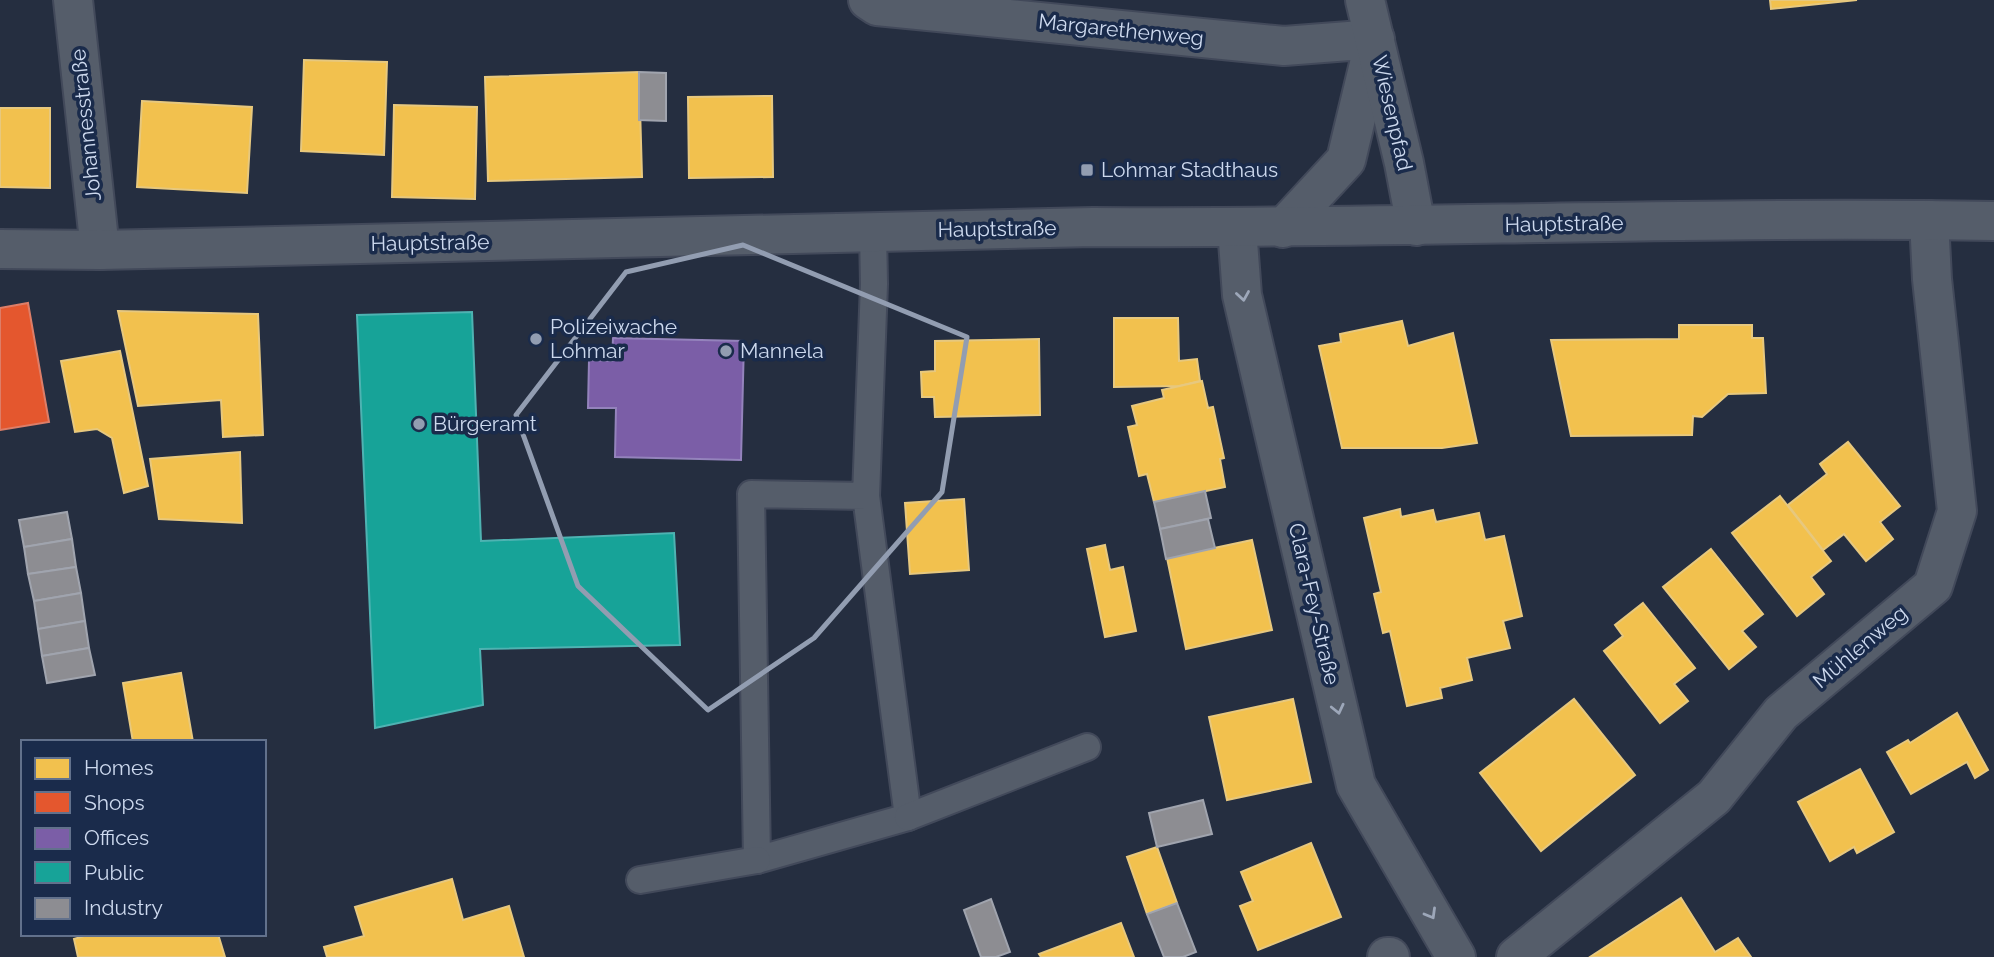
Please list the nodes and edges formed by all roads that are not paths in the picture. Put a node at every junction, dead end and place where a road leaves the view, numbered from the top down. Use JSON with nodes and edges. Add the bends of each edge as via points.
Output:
{"nodes":[{"id":1,"x":73,"y":0,"type":"edge"},
{"id":2,"x":868,"y":0,"type":"edge"},
{"id":3,"x":1365,"y":0,"type":"edge"},
{"id":4,"x":1375,"y":39,"type":"junction"},
{"id":5,"x":1929,"y":220,"type":"junction"},
{"id":6,"x":1994,"y":221,"type":"edge"},
{"id":7,"x":1416,"y":226,"type":"junction"},
{"id":8,"x":1237,"y":228,"type":"junction"},
{"id":9,"x":1283,"y":228,"type":"junction"},
{"id":10,"x":873,"y":231,"type":"junction"},
{"id":11,"x":0,"y":249,"type":"edge"},
{"id":12,"x":100,"y":250,"type":"junction"},
{"id":13,"x":866,"y":496,"type":"junction"},
{"id":14,"x":1087,"y":747,"type":"dead end"},
{"id":15,"x":908,"y":817,"type":"junction"},
{"id":16,"x":757,"y":860,"type":"junction"},
{"id":17,"x":640,"y":880,"type":"dead end"},
{"id":18,"x":1456,"y":957,"type":"edge"},
{"id":19,"x":1516,"y":957,"type":"edge"}],
"edges":[{"from":1,"to":12,"type":"street","name":"Johannesstraße"},
{"from":2,"to":4,"type":"street","name":"Margarethenweg","via":[[877,6],[1284,47]]},
{"from":3,"to":4,"type":"street","name":"Wiesenpfad"},
{"from":4,"to":7,"type":"street","name":"Wiesenpfad"},
{"from":4,"to":9,"type":"street","via":[[1346,160]]},
{"from":5,"to":6,"type":"street","name":"Hauptstraße"},
{"from":5,"to":7,"type":"street","name":"Hauptstraße"},
{"from":5,"to":19,"type":"street","name":"Mühlenweg","via":[[1957,511],[1933,586],[1781,713],[1714,797]]},
{"from":7,"to":9,"type":"street","name":"Hauptstraße"},
{"from":8,"to":9,"type":"street","name":"Hauptstraße"},
{"from":8,"to":10,"type":"street","name":"Hauptstraße"},
{"from":8,"to":18,"type":"street","name":"Clara-Fey-Straße","one_way":true,"via":[[1242,295],[1356,785]]},
{"from":10,"to":12,"type":"street","name":"Hauptstraße"},
{"from":10,"to":13,"type":"lane"},
{"from":11,"to":12,"type":"street","name":"Hauptstraße"},
{"from":13,"to":15,"type":"lane"},
{"from":13,"to":16,"type":"lane","via":[[751,494]]},
{"from":14,"to":15,"type":"lane"},
{"from":15,"to":16,"type":"lane"},
{"from":16,"to":17,"type":"lane"}]}
